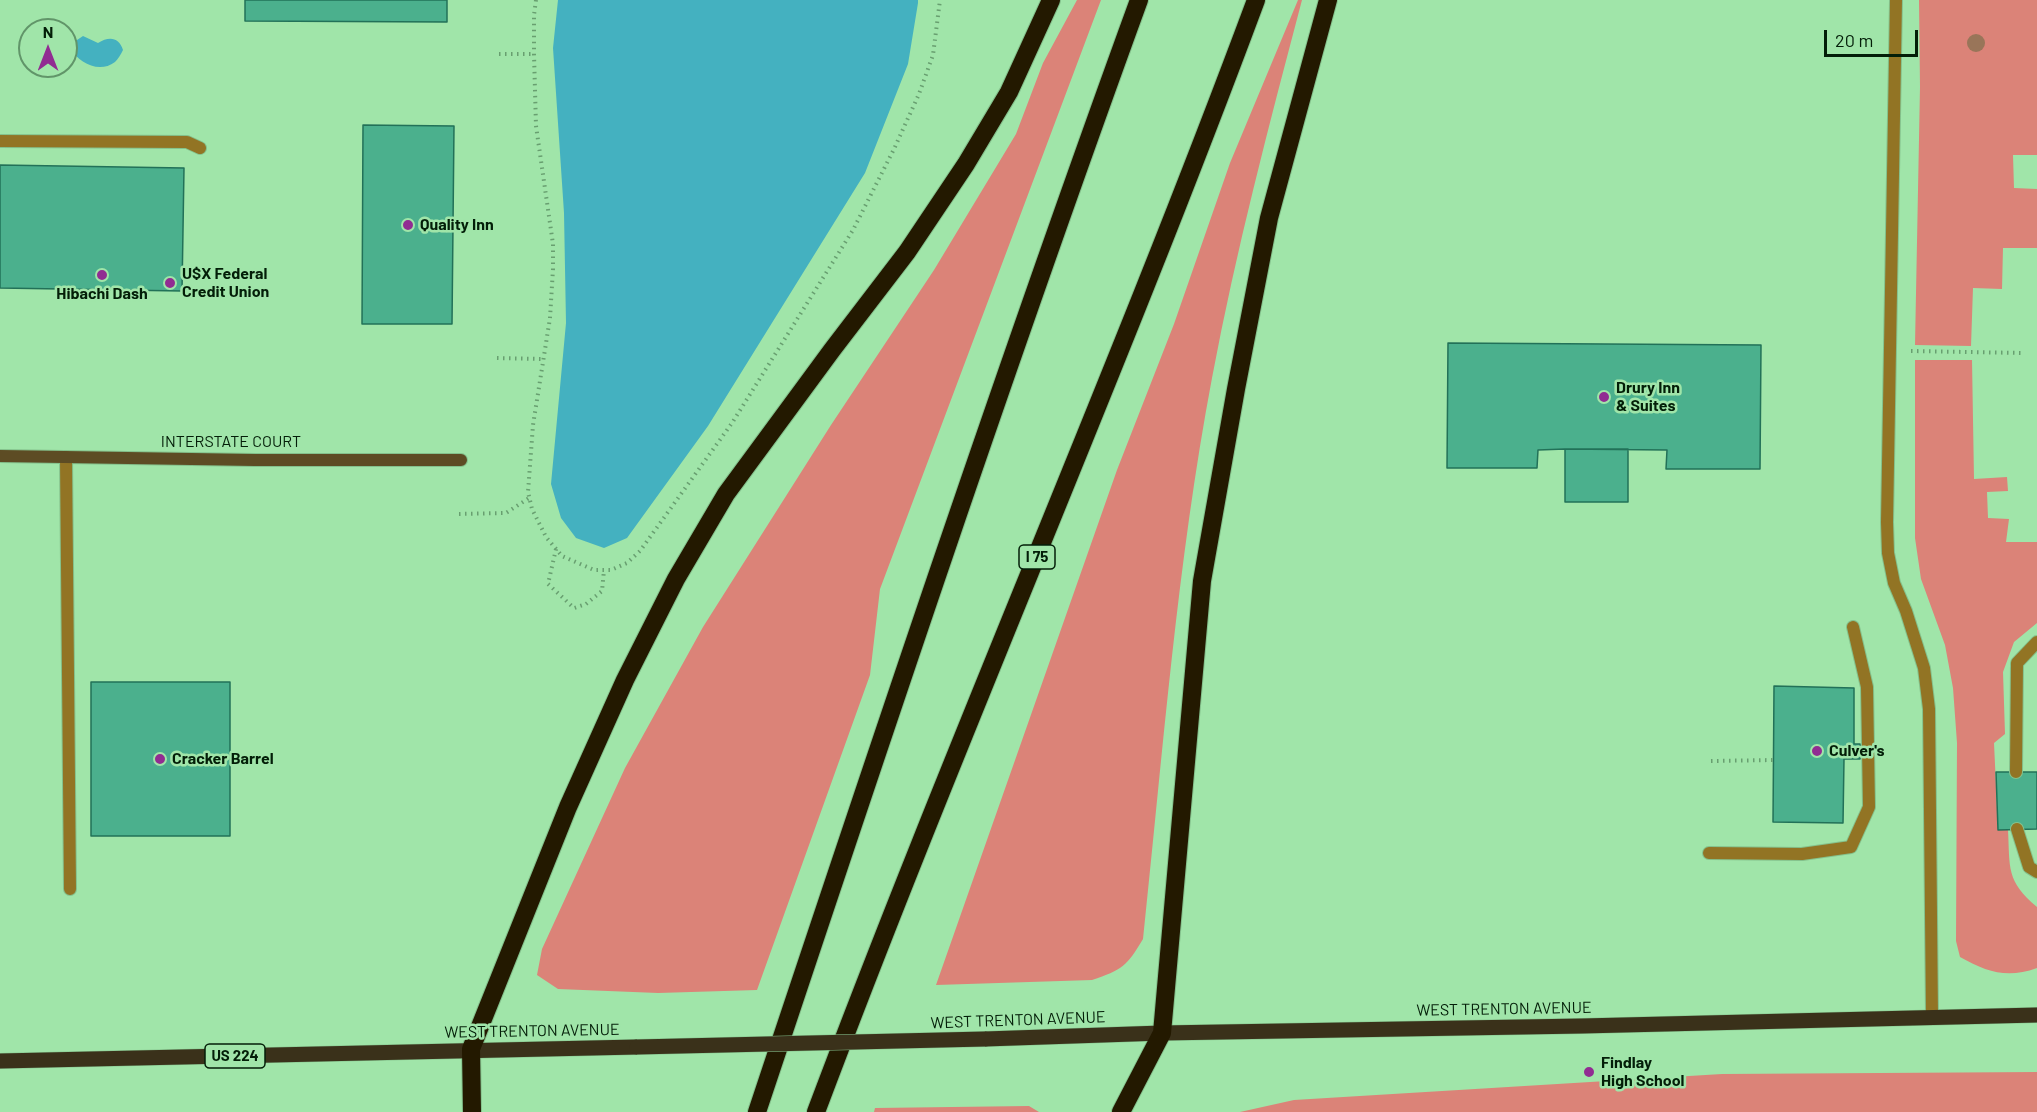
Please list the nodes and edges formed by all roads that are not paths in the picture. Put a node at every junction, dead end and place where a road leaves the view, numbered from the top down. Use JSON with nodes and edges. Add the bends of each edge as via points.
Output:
{"nodes":[{"id":1,"x":1052,"y":0,"type":"edge"},
{"id":2,"x":1139,"y":0,"type":"edge"},
{"id":3,"x":1256,"y":0,"type":"edge"},
{"id":4,"x":1328,"y":0,"type":"edge"},
{"id":5,"x":1896,"y":0,"type":"edge"},
{"id":6,"x":0,"y":141,"type":"edge"},
{"id":7,"x":200,"y":148,"type":"dead end"},
{"id":8,"x":0,"y":456,"type":"edge"},
{"id":9,"x":66,"y":457,"type":"junction"},
{"id":10,"x":461,"y":460,"type":"dead end"},
{"id":11,"x":1853,"y":627,"type":"dead end"},
{"id":12,"x":2037,"y":642,"type":"edge"},
{"id":13,"x":2016,"y":772,"type":"dead end"},
{"id":14,"x":2018,"y":829,"type":"dead end"},
{"id":15,"x":1709,"y":853,"type":"dead end"},
{"id":16,"x":2037,"y":872,"type":"edge"},
{"id":17,"x":70,"y":889,"type":"dead end"},
{"id":18,"x":2037,"y":1015,"type":"edge"},
{"id":19,"x":1932,"y":1017,"type":"junction"},
{"id":20,"x":1162,"y":1033,"type":"junction"},
{"id":21,"x":471,"y":1049,"type":"junction"},
{"id":22,"x":0,"y":1061,"type":"edge"},
{"id":23,"x":472,"y":1112,"type":"edge"},
{"id":24,"x":757,"y":1112,"type":"edge"},
{"id":25,"x":816,"y":1112,"type":"edge"},
{"id":26,"x":1121,"y":1112,"type":"edge"}],
"edges":[{"from":1,"to":21,"type":"highway","via":[[1009,92],[966,164],[908,252],[726,494],[676,579],[568,807]]},
{"from":2,"to":24,"type":"highway","via":[[887,720]]},
{"from":3,"to":25,"type":"highway","number":"I 75","via":[[1140,303]]},
{"from":4,"to":20,"type":"highway","via":[[1269,218],[1203,581]]},
{"from":5,"to":19,"type":"lane","via":[[1888,553],[1894,583],[1924,668],[1929,709]]},
{"from":6,"to":7,"type":"lane","via":[[187,142]]},
{"from":8,"to":9,"type":"street","name":"INTERSTATE COURT"},
{"from":9,"to":10,"type":"street","name":"INTERSTATE COURT"},
{"from":9,"to":17,"type":"lane"},
{"from":11,"to":15,"type":"lane","via":[[1867,687],[1869,807],[1851,847],[1802,854]]},
{"from":12,"to":13,"type":"lane","via":[[2018,663]]},
{"from":14,"to":16,"type":"lane","via":[[2029,867]]},
{"from":18,"to":19,"type":"main road","name":"WEST TRENTON AVENUE"},
{"from":19,"to":20,"type":"main road","name":"WEST TRENTON AVENUE"},
{"from":20,"to":21,"type":"main road","name":"WEST TRENTON AVENUE","bridge":true},
{"from":20,"to":26,"type":"highway"},
{"from":21,"to":22,"type":"main road","name":"WEST TRENTON AVENUE","number":"US 224"},
{"from":21,"to":23,"type":"highway"}]}
